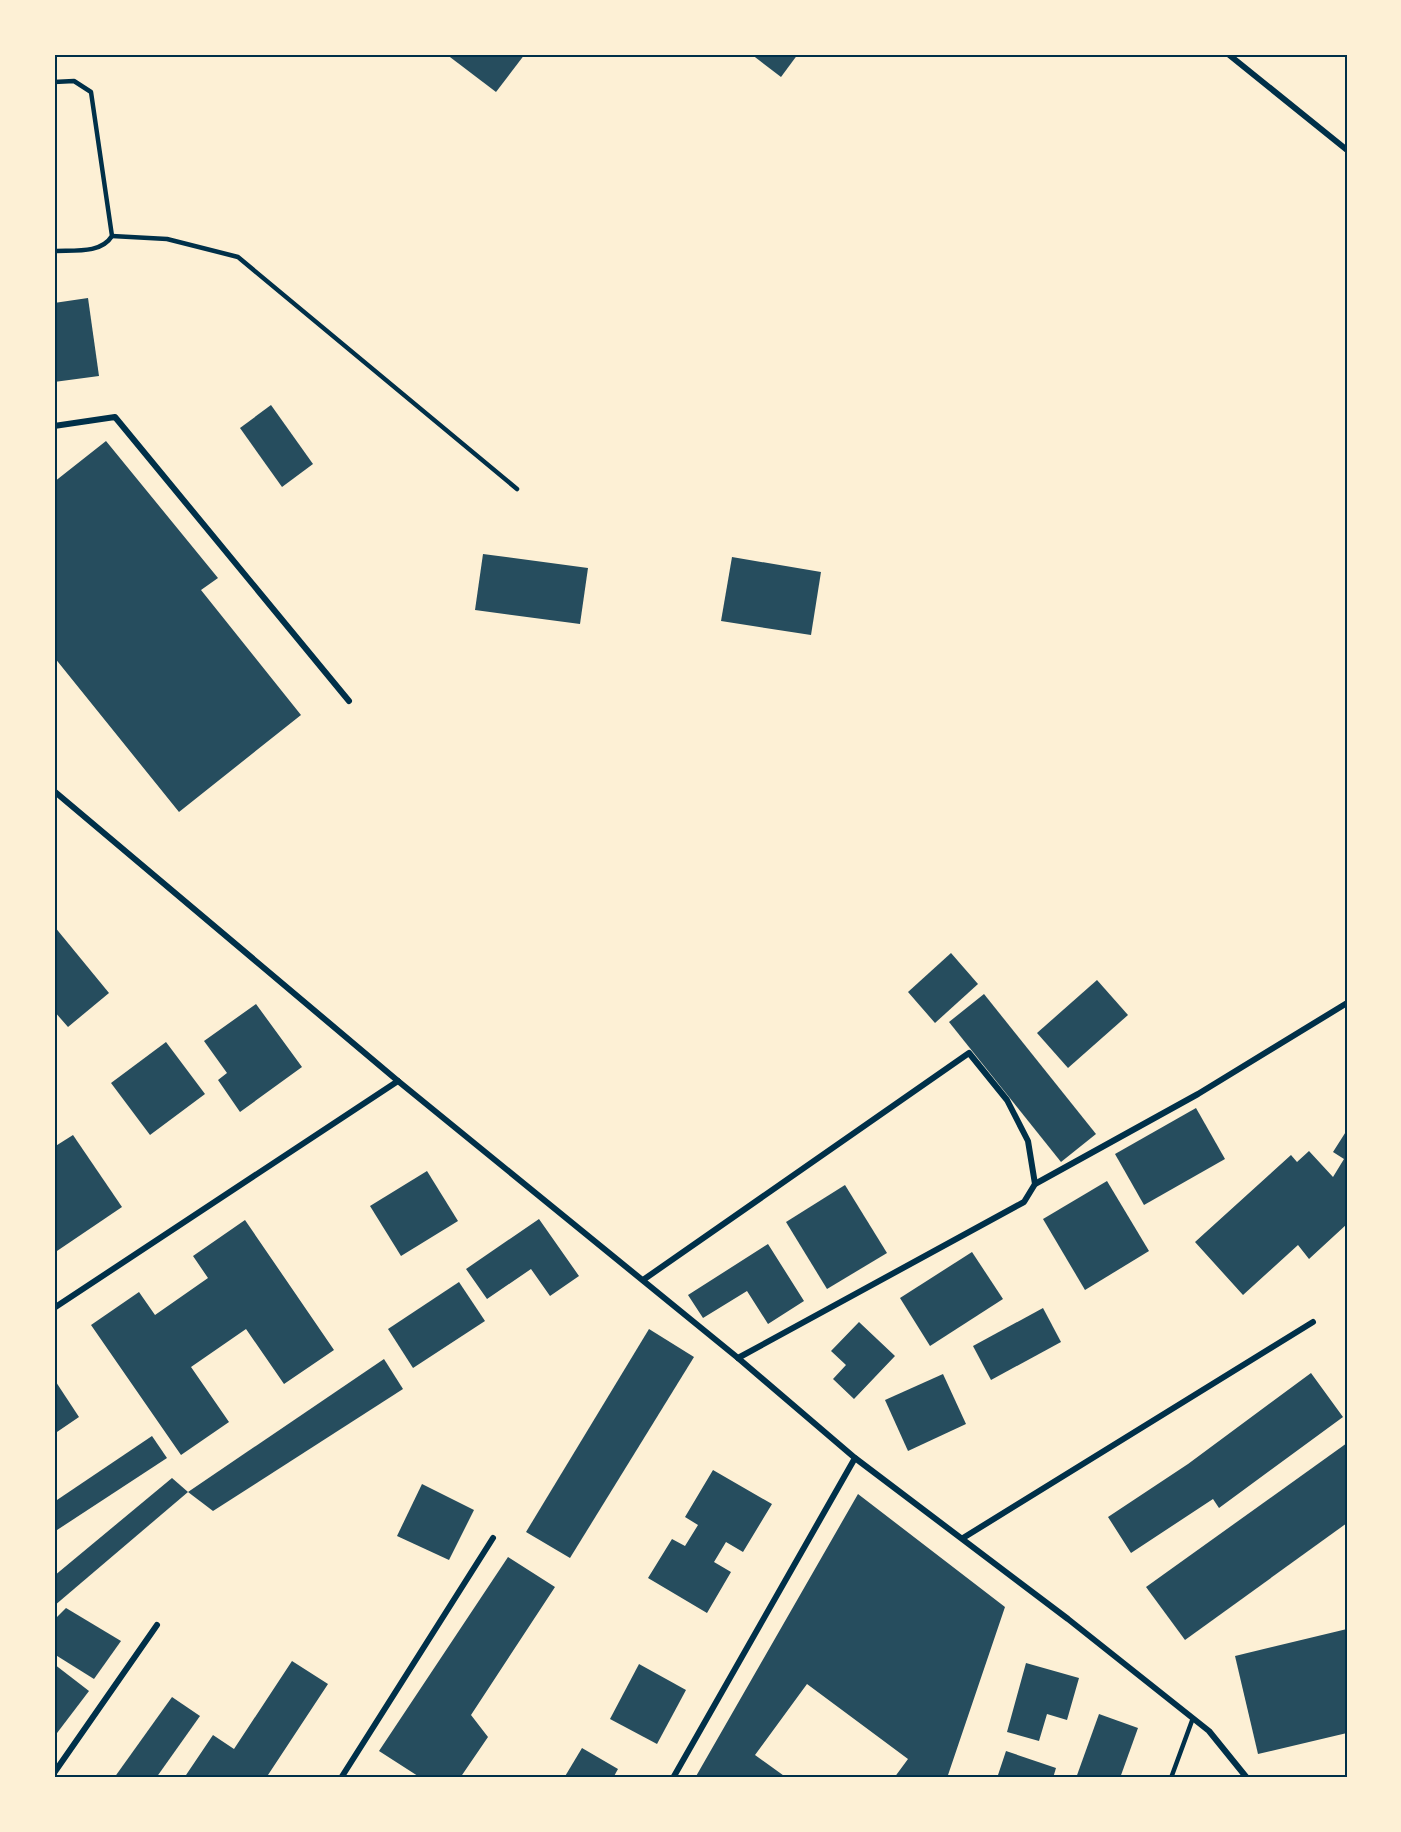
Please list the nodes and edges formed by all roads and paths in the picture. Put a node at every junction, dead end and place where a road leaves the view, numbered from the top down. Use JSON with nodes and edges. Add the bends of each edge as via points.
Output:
{"nodes":[{"id":1,"x":1228,"y":54,"type":"edge"},
{"id":2,"x":54,"y":82,"type":"edge"},
{"id":3,"x":1347,"y":150,"type":"edge"},
{"id":4,"x":112,"y":236,"type":"junction"},
{"id":5,"x":54,"y":251,"type":"edge"},
{"id":6,"x":54,"y":426,"type":"edge"},
{"id":7,"x":517,"y":489,"type":"dead end"},
{"id":8,"x":349,"y":701,"type":"dead end"},
{"id":9,"x":54,"y":791,"type":"edge"},
{"id":10,"x":1347,"y":1003,"type":"edge"},
{"id":11,"x":398,"y":1081,"type":"junction"},
{"id":12,"x":1035,"y":1185,"type":"junction"},
{"id":13,"x":643,"y":1280,"type":"junction"},
{"id":14,"x":54,"y":1308,"type":"edge"},
{"id":15,"x":1313,"y":1322,"type":"dead end"},
{"id":16,"x":738,"y":1358,"type":"junction"},
{"id":17,"x":855,"y":1458,"type":"junction"},
{"id":18,"x":493,"y":1538,"type":"dead end"},
{"id":19,"x":963,"y":1538,"type":"junction"},
{"id":20,"x":157,"y":1625,"type":"dead end"},
{"id":21,"x":1193,"y":1718,"type":"junction"},
{"id":22,"x":54,"y":1773,"type":"edge"},
{"id":23,"x":340,"y":1778,"type":"edge"},
{"id":24,"x":673,"y":1778,"type":"edge"},
{"id":25,"x":1172,"y":1778,"type":"edge"},
{"id":26,"x":1247,"y":1778,"type":"edge"}],
"edges":[{"from":1,"to":3,"type":"street"},
{"from":2,"to":4,"type":"lane","via":[[74,81],[91,92]]},
{"from":4,"to":5,"type":"lane","via":[[99,248]]},
{"from":4,"to":7,"type":"lane","via":[[167,239],[238,257]]},
{"from":6,"to":8,"type":"street","via":[[115,417]]},
{"from":9,"to":11,"type":"street"},
{"from":10,"to":12,"type":"street","via":[[1198,1094]]},
{"from":11,"to":13,"type":"street"},
{"from":11,"to":14,"type":"street"},
{"from":12,"to":13,"type":"street","via":[[1028,1141],[1006,1100],[969,1053]]},
{"from":12,"to":16,"type":"street","via":[[1024,1202]]},
{"from":13,"to":16,"type":"street"},
{"from":15,"to":19,"type":"street"},
{"from":16,"to":17,"type":"street"},
{"from":17,"to":19,"type":"street"},
{"from":17,"to":24,"type":"street"},
{"from":18,"to":23,"type":"street"},
{"from":19,"to":21,"type":"street"},
{"from":20,"to":22,"type":"street"},
{"from":21,"to":25,"type":"lane"},
{"from":21,"to":26,"type":"street","via":[[1209,1731]]}]}
